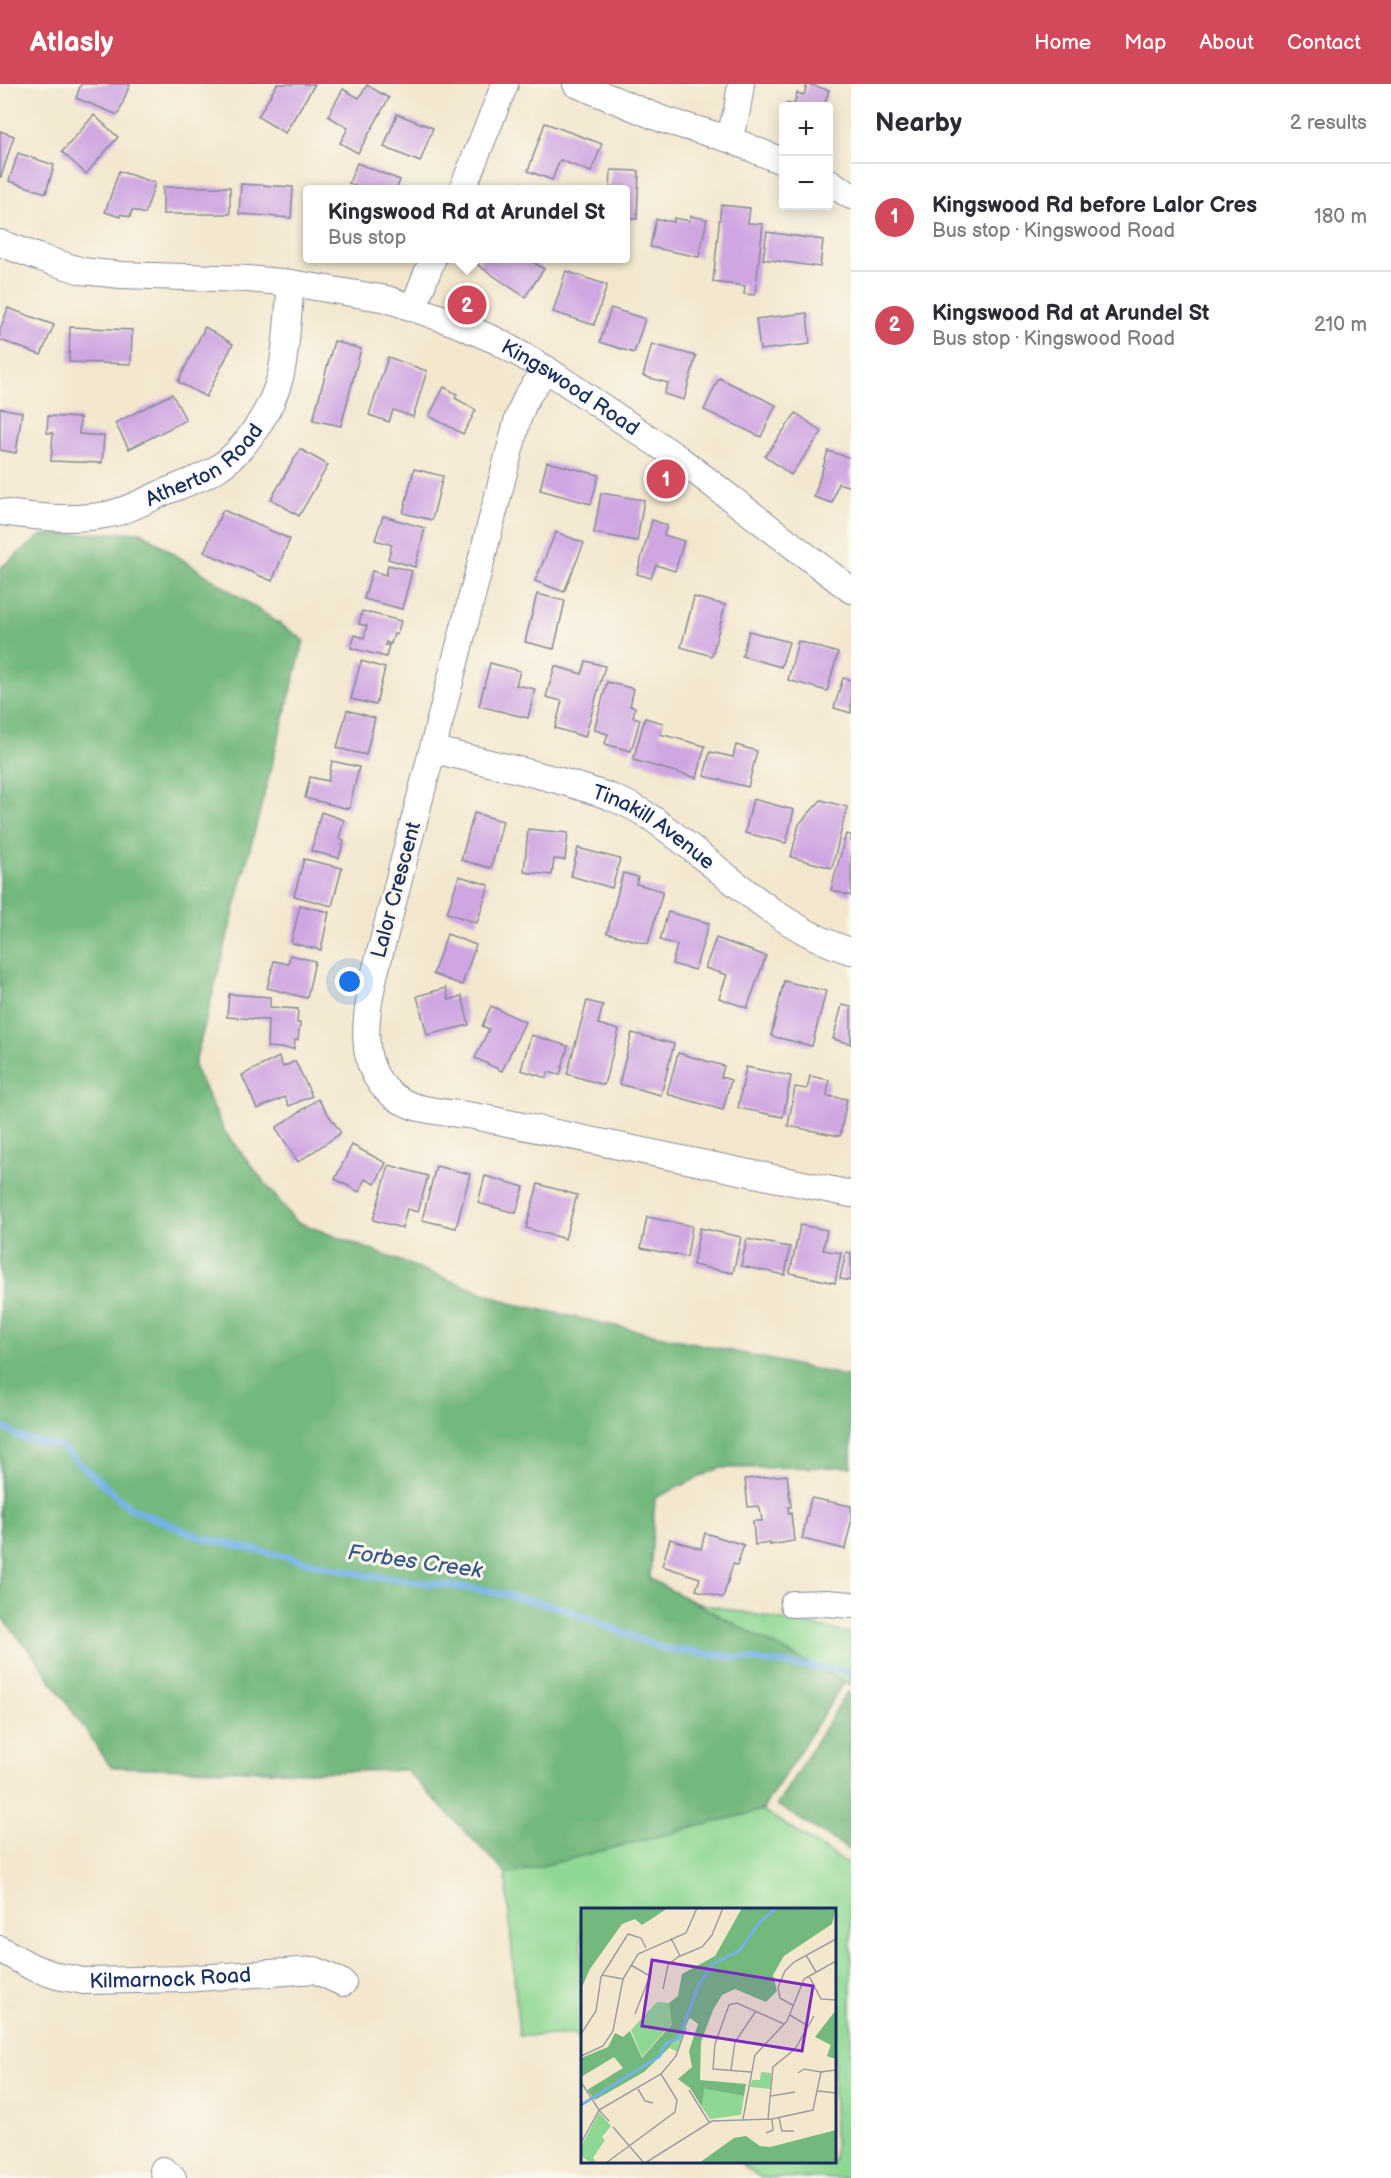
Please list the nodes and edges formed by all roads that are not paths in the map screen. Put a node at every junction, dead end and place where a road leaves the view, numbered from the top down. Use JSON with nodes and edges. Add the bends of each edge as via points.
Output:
{"nodes":[{"id":1,"x":505,"y":84,"type":"edge"},
{"id":2,"x":576,"y":84,"type":"edge"},
{"id":3,"x":741,"y":84,"type":"edge"},
{"id":4,"x":729,"y":139,"type":"junction"},
{"id":5,"x":779,"y":160,"type":"edge"},
{"id":6,"x":833,"y":184,"type":"edge"},
{"id":7,"x":464,"y":185,"type":"edge"},
{"id":8,"x":851,"y":196,"type":"edge"},
{"id":9,"x":0,"y":243,"type":"edge"},
{"id":10,"x":431,"y":263,"type":"edge"},
{"id":11,"x":291,"y":283,"type":"junction"},
{"id":12,"x":413,"y":308,"type":"junction"},
{"id":13,"x":546,"y":369,"type":"junction"},
{"id":14,"x":0,"y":512,"type":"edge"},
{"id":15,"x":851,"y":590,"type":"edge"},
{"id":16,"x":433,"y":750,"type":"junction"},
{"id":17,"x":851,"y":951,"type":"edge"},
{"id":18,"x":851,"y":1194,"type":"edge"},
{"id":19,"x":793,"y":1604,"type":"dead end"},
{"id":20,"x":851,"y":1605,"type":"edge"},
{"id":21,"x":0,"y":1949,"type":"edge"},
{"id":22,"x":343,"y":1983,"type":"dead end"}],
"edges":[{"from":1,"to":7,"type":"street"},
{"from":2,"to":4,"type":"street","via":[[664,120]]},
{"from":3,"to":4,"type":"street"},
{"from":4,"to":5,"type":"street"},
{"from":6,"to":8,"type":"street"},
{"from":9,"to":11,"type":"street","name":"Kingswood Road","via":[[82,271]]},
{"from":10,"to":12,"type":"street"},
{"from":11,"to":12,"type":"street","name":"Kingswood Road","via":[[387,299]]},
{"from":11,"to":14,"type":"street","name":"Atherton Road","via":[[280,375],[268,406],[240,450],[216,470],[108,515],[33,517]]},
{"from":12,"to":13,"type":"street","name":"Kingswood Road","via":[[495,340]]},
{"from":13,"to":15,"type":"street","name":"Kingswood Road","via":[[678,458]]},
{"from":13,"to":16,"type":"street","name":"Lalor Crescent","via":[[518,418]]},
{"from":16,"to":17,"type":"street","name":"Tinakill Avenue","via":[[521,770],[621,801],[650,817],[771,909]]},
{"from":16,"to":18,"type":"street","name":"Lalor Crescent","via":[[366,1011],[368,1055],[384,1088],[411,1105]]},
{"from":19,"to":20,"type":"street"},
{"from":21,"to":22,"type":"street","name":"Kilmarnock Road","via":[[32,1967],[84,1981],[315,1970]]}]}
